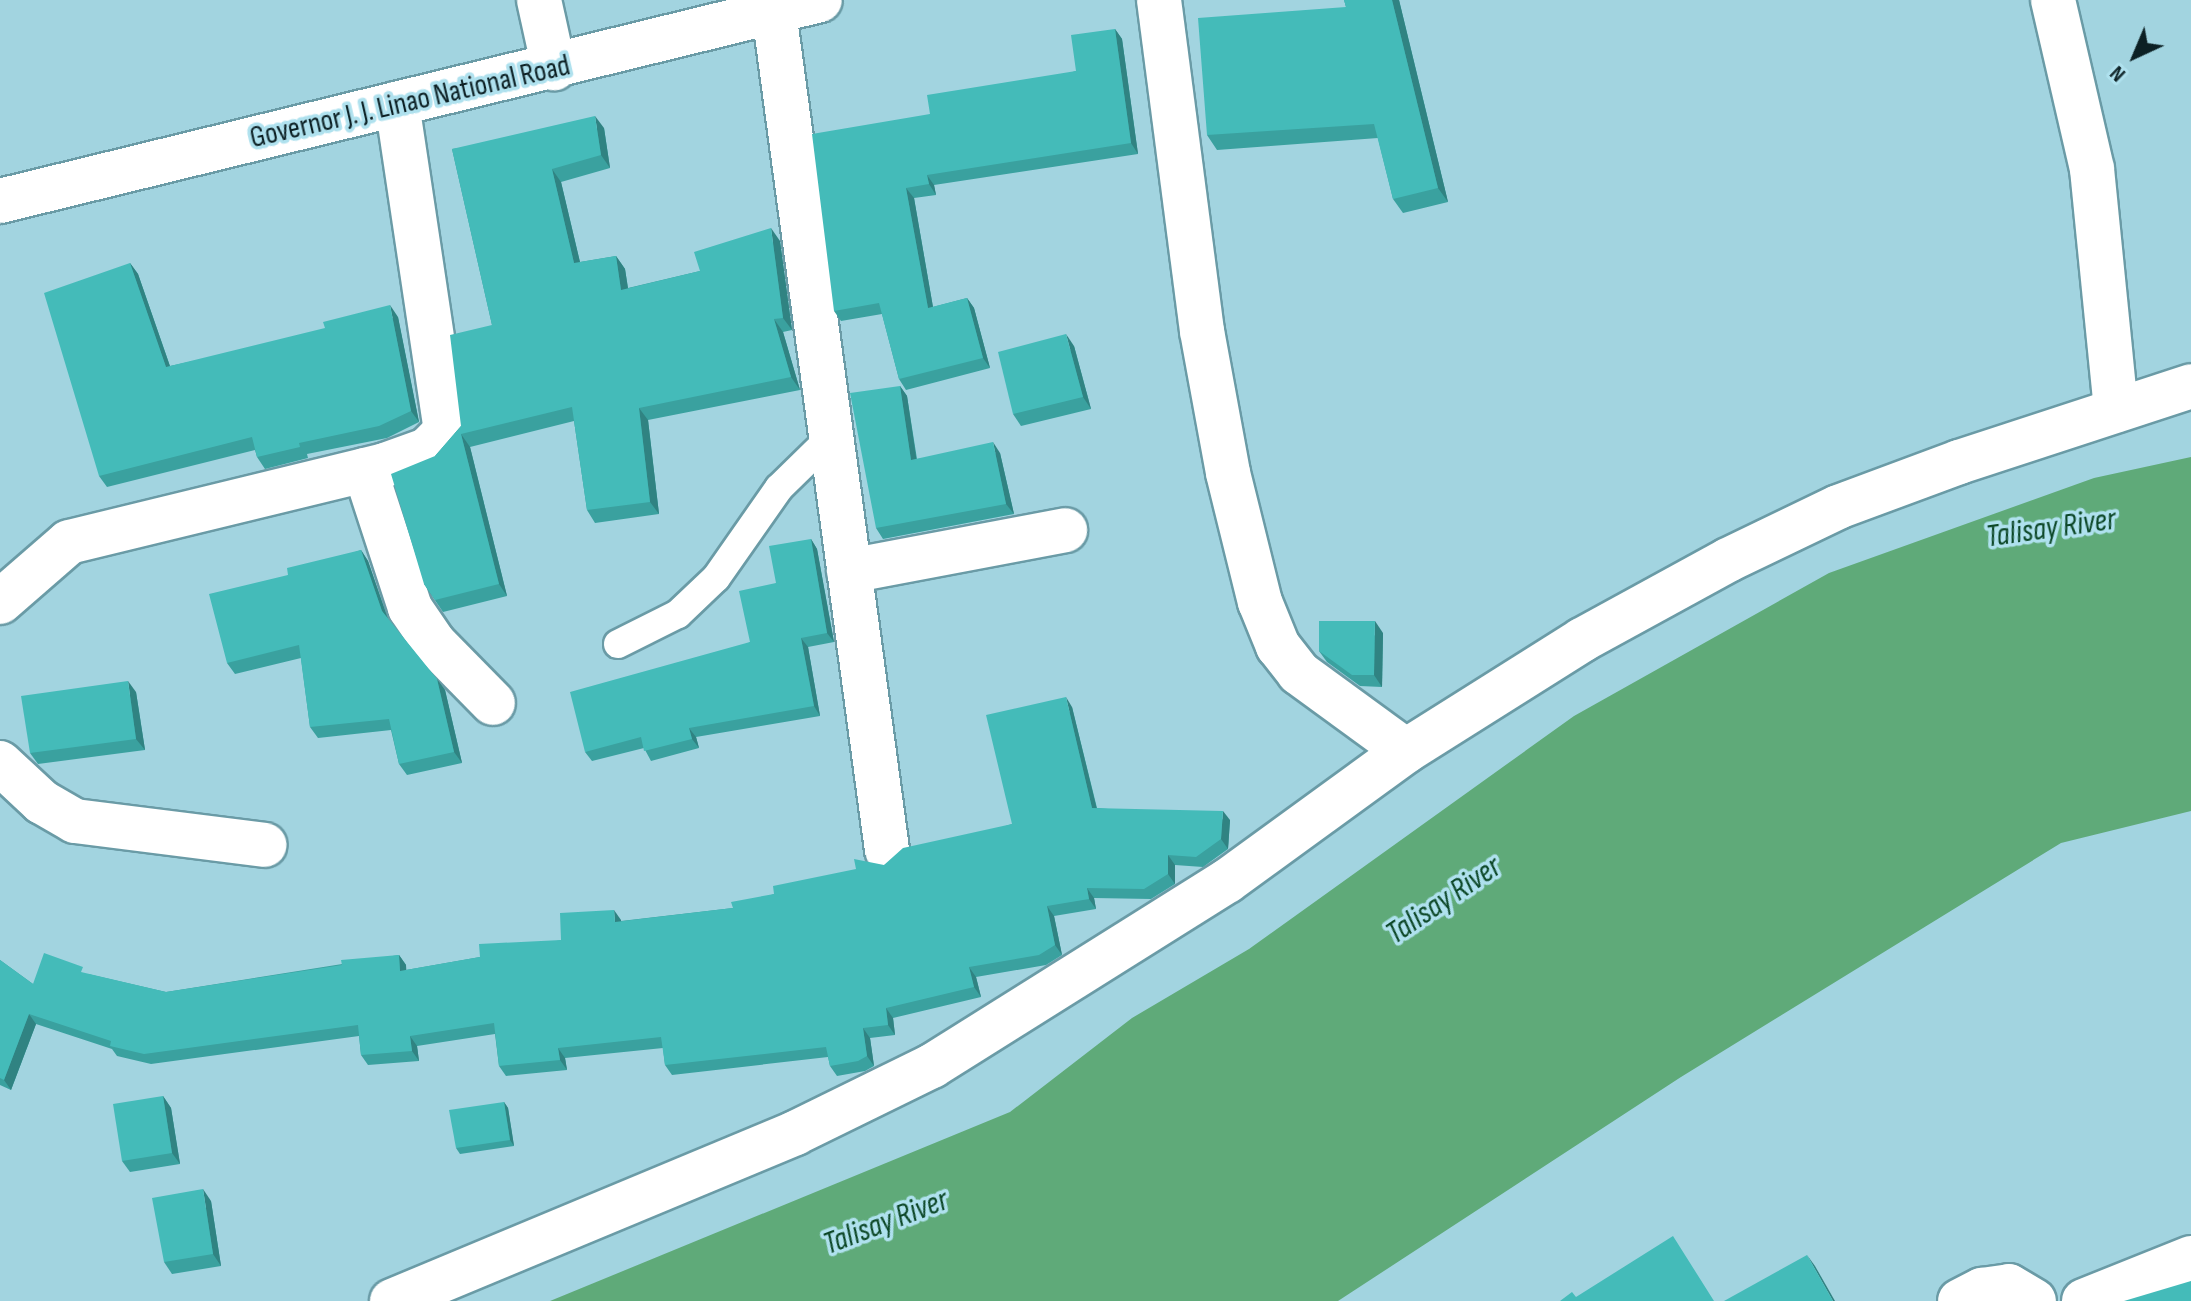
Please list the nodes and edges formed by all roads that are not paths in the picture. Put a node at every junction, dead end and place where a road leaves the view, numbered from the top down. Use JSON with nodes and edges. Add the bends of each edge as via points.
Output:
{"nodes":[{"id":1,"x":539,"y":0,"type":"edge"},
{"id":2,"x":820,"y":0,"type":"edge"},
{"id":3,"x":1159,"y":0,"type":"edge"},
{"id":4,"x":2053,"y":0,"type":"edge"},
{"id":5,"x":774,"y":12,"type":"junction"},
{"id":6,"x":554,"y":68,"type":"junction"},
{"id":7,"x":397,"y":104,"type":"junction"},
{"id":8,"x":0,"y":201,"type":"edge"},
{"id":9,"x":2191,"y":386,"type":"edge"},
{"id":10,"x":2116,"y":410,"type":"junction"},
{"id":11,"x":831,"y":437,"type":"junction"},
{"id":12,"x":365,"y":470,"type":"junction"},
{"id":13,"x":1065,"y":530,"type":"dead end"},
{"id":14,"x":849,"y":571,"type":"junction"},
{"id":15,"x":0,"y":602,"type":"edge"},
{"id":16,"x":618,"y":644,"type":"dead end"},
{"id":17,"x":493,"y":703,"type":"dead end"},
{"id":18,"x":1406,"y":751,"type":"junction"},
{"id":19,"x":0,"y":763,"type":"edge"},
{"id":20,"x":264,"y":845,"type":"dead end"},
{"id":21,"x":887,"y":850,"type":"dead end"},
{"id":22,"x":2191,"y":1258,"type":"edge"},
{"id":23,"x":392,"y":1301,"type":"edge"},
{"id":24,"x":1960,"y":1301,"type":"edge"},
{"id":25,"x":2034,"y":1301,"type":"edge"},
{"id":26,"x":2084,"y":1301,"type":"edge"}],
"edges":[{"from":1,"to":6,"type":"street"},
{"from":2,"to":5,"type":"street","name":"Governor J. J. Linao National Road"},
{"from":3,"to":18,"type":"street","via":[[1202,331],[1228,473],[1260,602],[1278,646],[1299,673]]},
{"from":4,"to":10,"type":"street","via":[[2092,169]]},
{"from":5,"to":6,"type":"street","name":"Governor J. J. Linao National Road"},
{"from":5,"to":11,"type":"street"},
{"from":6,"to":7,"type":"street","name":"Governor J. J. Linao National Road"},
{"from":7,"to":8,"type":"street","name":"Governor J. J. Linao National Road"},
{"from":7,"to":12,"type":"street","via":[[446,431],[427,450]]},
{"from":9,"to":10,"type":"street"},
{"from":10,"to":18,"type":"street","via":[[1838,507],[1582,640]]},
{"from":11,"to":14,"type":"street"},
{"from":11,"to":16,"type":"lane","via":[[779,488],[716,578],[678,614]]},
{"from":12,"to":15,"type":"street","via":[[69,542]]},
{"from":12,"to":17,"type":"street","via":[[410,608],[434,643]]},
{"from":13,"to":14,"type":"street"},
{"from":14,"to":21,"type":"street"},
{"from":18,"to":23,"type":"street","via":[[1227,881],[932,1066],[756,1150]]},
{"from":19,"to":20,"type":"street","via":[[42,802],[75,821]]},
{"from":22,"to":26,"type":"street"},
{"from":24,"to":25,"type":"street","via":[[1982,1290],[2009,1286]]}]}
